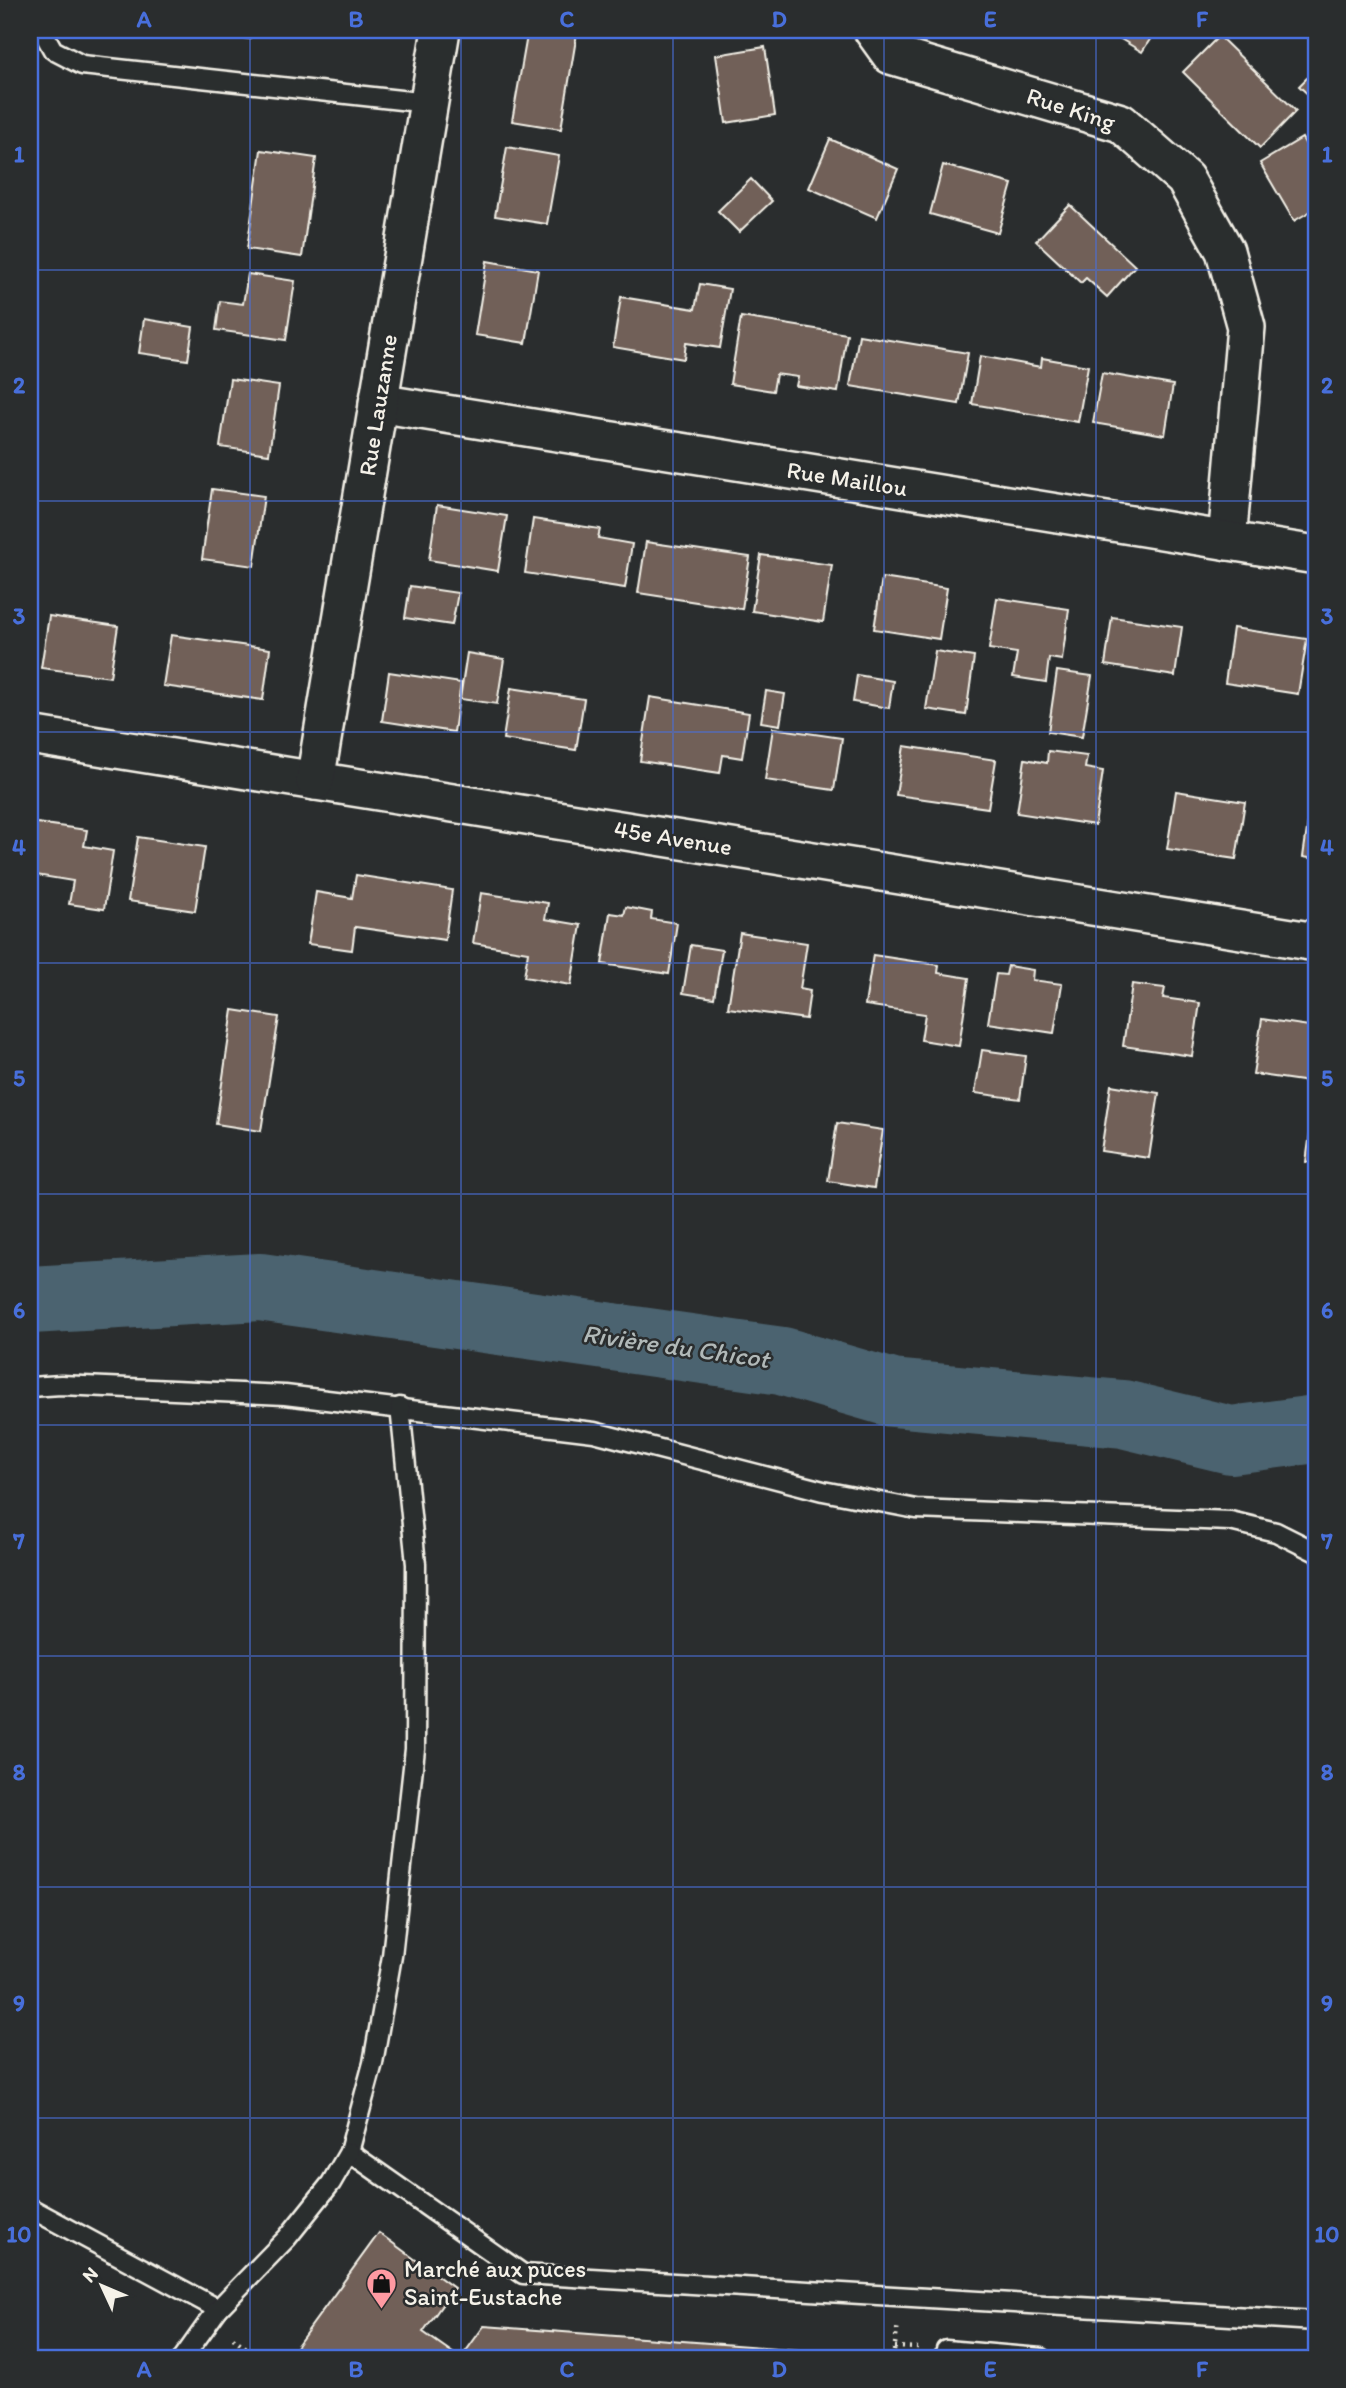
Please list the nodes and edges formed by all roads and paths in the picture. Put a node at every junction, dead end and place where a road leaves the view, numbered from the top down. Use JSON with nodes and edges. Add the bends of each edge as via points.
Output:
{"nodes":[{"id":1,"x":42,"y":30,"type":"edge"},
{"id":2,"x":441,"y":30,"type":"edge"},
{"id":3,"x":873,"y":30,"type":"edge"},
{"id":4,"x":428,"y":103,"type":"junction"},
{"id":5,"x":378,"y":403,"type":"junction"},
{"id":6,"x":1227,"y":541,"type":"junction"},
{"id":7,"x":1316,"y":555,"type":"edge"},
{"id":8,"x":30,"y":735,"type":"edge"},
{"id":9,"x":315,"y":781,"type":"junction"},
{"id":10,"x":1316,"y":942,"type":"edge"},
{"id":11,"x":30,"y":1387,"type":"edge"},
{"id":12,"x":400,"y":1407,"type":"junction"},
{"id":13,"x":1316,"y":1552,"type":"edge"},
{"id":14,"x":349,"y":2152,"type":"junction"},
{"id":15,"x":30,"y":2208,"type":"edge"},
{"id":16,"x":218,"y":2309,"type":"junction"},
{"id":17,"x":1316,"y":2321,"type":"edge"},
{"id":18,"x":895,"y":2347,"type":"dead end"},
{"id":19,"x":183,"y":2358,"type":"edge"},
{"id":20,"x":893,"y":2358,"type":"edge"},
{"id":21,"x":945,"y":2358,"type":"edge"},
{"id":22,"x":1041,"y":2358,"type":"edge"}],
"edges":[{"from":1,"to":4,"type":"lane","via":[[53,50],[82,65]]},
{"from":2,"to":4,"type":"street","name":"Rue Lauzanne"},
{"from":3,"to":6,"type":"street","name":"Rue King","via":[[891,55],[1121,123],[1185,179],[1226,251],[1246,327]]},
{"from":4,"to":5,"type":"street","name":"Rue Lauzanne"},
{"from":5,"to":6,"type":"street","name":"Rue Maillou"},
{"from":5,"to":9,"type":"street","name":"Rue Lauzanne"},
{"from":6,"to":7,"type":"street","name":"Rue Maillou"},
{"from":8,"to":9,"type":"street","name":"45e Avenue"},
{"from":9,"to":10,"type":"street","name":"45e Avenue"},
{"from":11,"to":12,"type":"lane","via":[[285,1395]]},
{"from":12,"to":13,"type":"lane","via":[[594,1432],[823,1492],[916,1509],[1230,1521],[1276,1532]]},
{"from":12,"to":14,"type":"lane","via":[[416,1564],[415,1749],[392,1956],[373,2063]]},
{"from":14,"to":16,"type":"lane","via":[[331,2183],[287,2238]]},
{"from":14,"to":17,"type":"lane","via":[[523,2274]]},
{"from":15,"to":16,"type":"lane"},
{"from":16,"to":19,"type":"lane"},
{"from":18,"to":20,"type":"path"},
{"from":21,"to":22,"type":"lane","via":[[946,2350]]}]}
